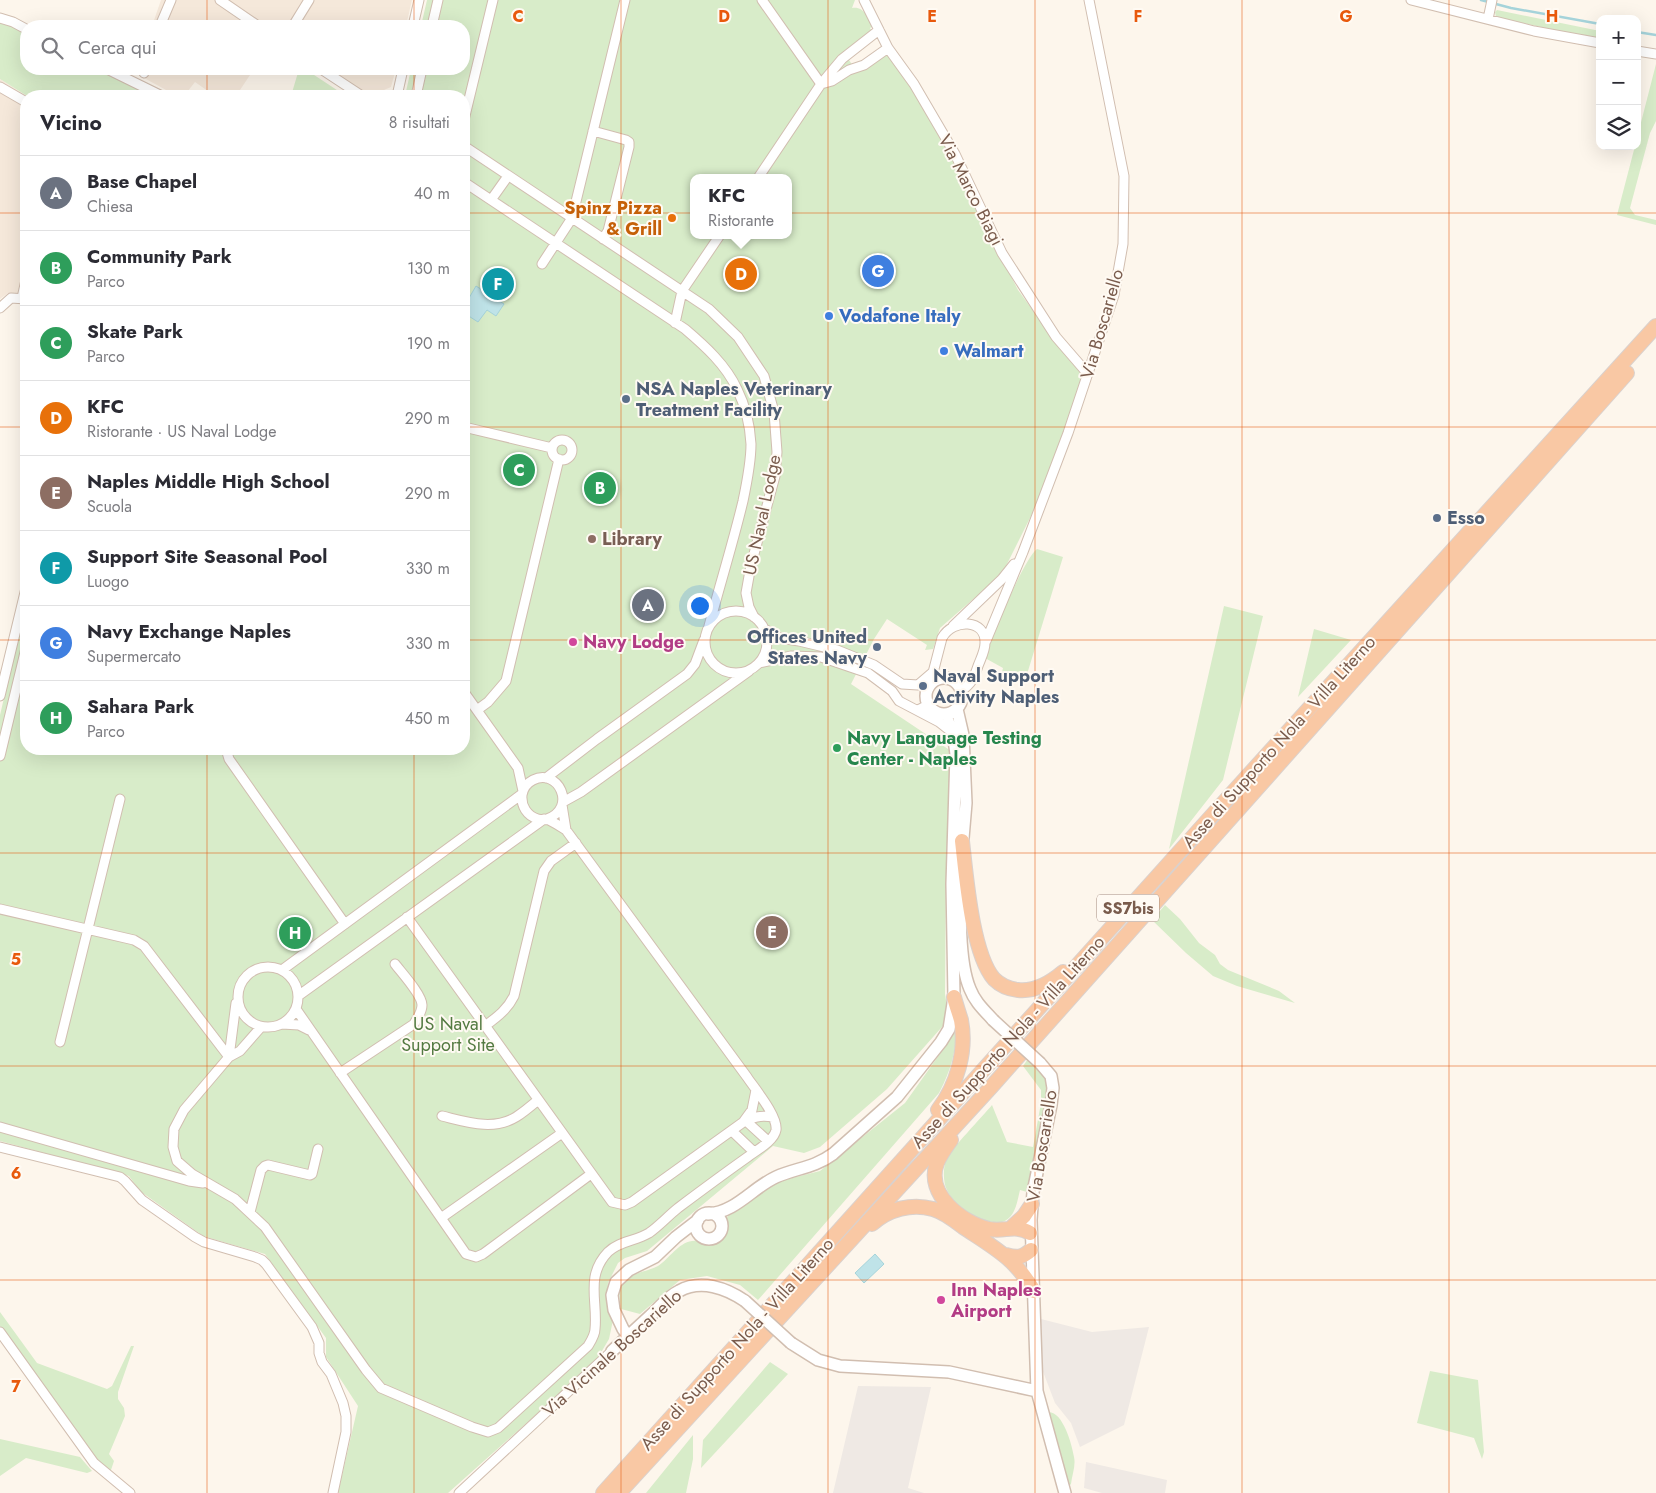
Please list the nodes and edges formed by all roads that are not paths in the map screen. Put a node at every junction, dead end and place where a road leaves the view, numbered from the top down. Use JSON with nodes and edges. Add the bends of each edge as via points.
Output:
{"nodes":[{"id":1,"x":171,"y":0,"type":"edge"},
{"id":2,"x":220,"y":0,"type":"edge"},
{"id":3,"x":309,"y":0,"type":"edge"},
{"id":4,"x":419,"y":0,"type":"edge"},
{"id":5,"x":438,"y":0,"type":"edge"},
{"id":6,"x":493,"y":0,"type":"edge"},
{"id":7,"x":625,"y":0,"type":"edge"},
{"id":8,"x":762,"y":0,"type":"edge"},
{"id":9,"x":864,"y":0,"type":"edge"},
{"id":10,"x":1089,"y":0,"type":"edge"},
{"id":11,"x":1411,"y":0,"type":"edge"},
{"id":12,"x":1492,"y":0,"type":"edge"},
{"id":13,"x":1489,"y":16,"type":"junction"},
{"id":14,"x":0,"y":18,"type":"edge"},
{"id":15,"x":163,"y":20,"type":"edge"},
{"id":16,"x":249,"y":20,"type":"edge"},
{"id":17,"x":296,"y":20,"type":"edge"},
{"id":18,"x":414,"y":20,"type":"edge"},
{"id":19,"x":433,"y":20,"type":"edge"},
{"id":20,"x":20,"y":25,"type":"edge"},
{"id":21,"x":879,"y":30,"type":"junction"},
{"id":22,"x":1596,"y":43,"type":"edge"},
{"id":23,"x":888,"y":48,"type":"junction"},
{"id":24,"x":1641,"y":52,"type":"edge"},
{"id":25,"x":1656,"y":54,"type":"edge"},
{"id":26,"x":118,"y":75,"type":"edge"},
{"id":27,"x":330,"y":75,"type":"edge"},
{"id":28,"x":402,"y":75,"type":"edge"},
{"id":29,"x":421,"y":75,"type":"edge"},
{"id":30,"x":821,"y":84,"type":"junction"},
{"id":31,"x":0,"y":87,"type":"edge"},
{"id":32,"x":150,"y":90,"type":"edge"},
{"id":33,"x":353,"y":90,"type":"edge"},
{"id":34,"x":399,"y":90,"type":"edge"},
{"id":35,"x":417,"y":90,"type":"edge"},
{"id":36,"x":470,"y":95,"type":"edge"},
{"id":37,"x":20,"y":99,"type":"edge"},
{"id":38,"x":593,"y":131,"type":"junction"},
{"id":39,"x":470,"y":150,"type":"edge"},
{"id":40,"x":761,"y":174,"type":"edge"},
{"id":41,"x":508,"y":176,"type":"junction"},
{"id":42,"x":470,"y":186,"type":"edge"},
{"id":43,"x":491,"y":200,"type":"junction"},
{"id":44,"x":572,"y":218,"type":"junction"},
{"id":45,"x":603,"y":239,"type":"junction"},
{"id":46,"x":717,"y":239,"type":"edge"},
{"id":47,"x":556,"y":243,"type":"junction"},
{"id":48,"x":542,"y":264,"type":"dead end"},
{"id":49,"x":682,"y":291,"type":"junction"},
{"id":50,"x":20,"y":298,"type":"edge"},
{"id":51,"x":0,"y":308,"type":"edge"},
{"id":52,"x":675,"y":323,"type":"junction"},
{"id":53,"x":1656,"y":326,"type":"edge"},
{"id":54,"x":1656,"y":340,"type":"edge"},
{"id":55,"x":1088,"y":374,"type":"junction"},
{"id":56,"x":470,"y":428,"type":"edge"},
{"id":57,"x":552,"y":448,"type":"junction"},
{"id":58,"x":558,"y":459,"type":"junction"},
{"id":59,"x":1023,"y":552,"type":"junction"},
{"id":60,"x":20,"y":613,"type":"edge"},
{"id":61,"x":754,"y":617,"type":"junction"},
{"id":62,"x":709,"y":626,"type":"junction"},
{"id":63,"x":952,"y":626,"type":"junction"},
{"id":64,"x":763,"y":628,"type":"junction"},
{"id":65,"x":704,"y":640,"type":"junction"},
{"id":66,"x":986,"y":641,"type":"junction"},
{"id":67,"x":759,"y":663,"type":"junction"},
{"id":68,"x":749,"y":671,"type":"junction"},
{"id":69,"x":20,"y":673,"type":"edge"},
{"id":70,"x":932,"y":673,"type":"junction"},
{"id":71,"x":929,"y":688,"type":"junction"},
{"id":72,"x":961,"y":691,"type":"junction"},
{"id":73,"x":0,"y":696,"type":"edge"},
{"id":74,"x":470,"y":701,"type":"edge"},
{"id":75,"x":928,"y":705,"type":"junction"},
{"id":76,"x":957,"y":709,"type":"junction"},
{"id":77,"x":476,"y":710,"type":"junction"},
{"id":78,"x":918,"y":710,"type":"junction"},
{"id":79,"x":945,"y":714,"type":"junction"},
{"id":80,"x":953,"y":733,"type":"junction"},
{"id":81,"x":228,"y":755,"type":"edge"},
{"id":82,"x":0,"y":756,"type":"edge"},
{"id":83,"x":518,"y":768,"type":"junction"},
{"id":84,"x":542,"y":778,"type":"junction"},
{"id":85,"x":523,"y":793,"type":"junction"},
{"id":86,"x":120,"y":799,"type":"dead end"},
{"id":87,"x":562,"y":803,"type":"junction"},
{"id":88,"x":545,"y":819,"type":"junction"},
{"id":89,"x":566,"y":830,"type":"junction"},
{"id":90,"x":962,"y":841,"type":"junction"},
{"id":91,"x":576,"y":843,"type":"junction"},
{"id":92,"x":0,"y":909,"type":"edge"},
{"id":93,"x":407,"y":917,"type":"junction"},
{"id":94,"x":345,"y":924,"type":"junction"},
{"id":95,"x":88,"y":930,"type":"junction"},
{"id":96,"x":1109,"y":930,"type":"junction"},
{"id":97,"x":395,"y":964,"type":"dead end"},
{"id":98,"x":282,"y":970,"type":"junction"},
{"id":99,"x":237,"y":993,"type":"junction"},
{"id":100,"x":298,"y":996,"type":"junction"},
{"id":101,"x":954,"y":997,"type":"junction"},
{"id":102,"x":296,"y":1009,"type":"junction"},
{"id":103,"x":282,"y":1024,"type":"junction"},
{"id":104,"x":485,"y":1026,"type":"junction"},
{"id":105,"x":261,"y":1027,"type":"junction"},
{"id":106,"x":311,"y":1032,"type":"junction"},
{"id":107,"x":60,"y":1042,"type":"dead end"},
{"id":108,"x":229,"y":1057,"type":"junction"},
{"id":109,"x":340,"y":1073,"type":"junction"},
{"id":110,"x":992,"y":1086,"type":"junction"},
{"id":111,"x":756,"y":1090,"type":"junction"},
{"id":112,"x":538,"y":1100,"type":"junction"},
{"id":113,"x":442,"y":1116,"type":"dead end"},
{"id":114,"x":773,"y":1117,"type":"junction"},
{"id":115,"x":744,"y":1121,"type":"junction"},
{"id":116,"x":0,"y":1127,"type":"edge"},
{"id":117,"x":732,"y":1130,"type":"junction"},
{"id":118,"x":562,"y":1133,"type":"junction"},
{"id":119,"x":768,"y":1141,"type":"junction"},
{"id":120,"x":0,"y":1147,"type":"edge"},
{"id":121,"x":318,"y":1149,"type":"dead end"},
{"id":122,"x":754,"y":1152,"type":"junction"},
{"id":123,"x":591,"y":1174,"type":"junction"},
{"id":124,"x":890,"y":1174,"type":"junction"},
{"id":125,"x":208,"y":1184,"type":"junction"},
{"id":126,"x":1032,"y":1204,"type":"junction"},
{"id":127,"x":250,"y":1212,"type":"junction"},
{"id":128,"x":708,"y":1214,"type":"junction"},
{"id":129,"x":442,"y":1218,"type":"junction"},
{"id":130,"x":698,"y":1220,"type":"junction"},
{"id":131,"x":1012,"y":1228,"type":"junction"},
{"id":132,"x":1030,"y":1233,"type":"junction"},
{"id":133,"x":1031,"y":1250,"type":"junction"},
{"id":134,"x":1006,"y":1255,"type":"junction"},
{"id":135,"x":833,"y":1257,"type":"junction"},
{"id":136,"x":1034,"y":1290,"type":"junction"},
{"id":137,"x":618,"y":1317,"type":"junction"},
{"id":138,"x":0,"y":1332,"type":"edge"},
{"id":139,"x":630,"y":1334,"type":"junction"},
{"id":140,"x":612,"y":1351,"type":"junction"},
{"id":141,"x":1037,"y":1391,"type":"junction"},
{"id":142,"x":130,"y":1493,"type":"edge"},
{"id":143,"x":332,"y":1493,"type":"edge"},
{"id":144,"x":459,"y":1493,"type":"edge"},
{"id":145,"x":603,"y":1493,"type":"edge"},
{"id":146,"x":619,"y":1493,"type":"edge"},
{"id":147,"x":1065,"y":1493,"type":"edge"}],
"edges":[{"from":1,"to":15,"type":"street"},
{"from":2,"to":16,"type":"street"},
{"from":3,"to":17,"type":"street"},
{"from":4,"to":18,"type":"street"},
{"from":5,"to":19,"type":"street"},
{"from":6,"to":36,"type":"street"},
{"from":7,"to":38,"type":"street"},
{"from":8,"to":30,"type":"street"},
{"from":9,"to":21,"type":"street","name":"Via Marco Biagi"},
{"from":10,"to":55,"type":"street","name":"Via Boscariello","via":[[1124,176],[1123,244],[1114,295]]},
{"from":11,"to":13,"type":"street"},
{"from":12,"to":13,"type":"street"},
{"from":13,"to":22,"type":"street","via":[[1534,31]]},
{"from":14,"to":20,"type":"street"},
{"from":21,"to":23,"type":"street","name":"Via Marco Biagi"},
{"from":21,"to":30,"type":"street","via":[[842,59]]},
{"from":23,"to":30,"type":"street","via":[[864,65]]},
{"from":23,"to":55,"type":"street","name":"Via Marco Biagi","via":[[914,84],[955,154],[1002,253],[1056,337]]},
{"from":24,"to":25,"type":"street"},
{"from":26,"to":32,"type":"street"},
{"from":27,"to":33,"type":"street"},
{"from":28,"to":34,"type":"street"},
{"from":29,"to":35,"type":"street"},
{"from":30,"to":40,"type":"street"},
{"from":31,"to":37,"type":"street"},
{"from":38,"to":44,"type":"street"},
{"from":38,"to":45,"type":"street","via":[[629,142],[608,231]]},
{"from":39,"to":41,"type":"street","name":"US Naval Lodge"},
{"from":41,"to":43,"type":"street"},
{"from":41,"to":44,"type":"street","name":"US Naval Lodge"},
{"from":42,"to":43,"type":"street"},
{"from":43,"to":47,"type":"street"},
{"from":44,"to":45,"type":"street","name":"US Naval Lodge"},
{"from":44,"to":47,"type":"street"},
{"from":45,"to":49,"type":"street","name":"US Naval Lodge"},
{"from":46,"to":49,"type":"street"},
{"from":47,"to":48,"type":"street"},
{"from":47,"to":52,"type":"street"},
{"from":49,"to":52,"type":"street"},
{"from":49,"to":61,"type":"street","name":"US Naval Lodge","via":[[709,309],[738,337],[764,376],[774,412],[777,452],[774,476],[746,593]]},
{"from":50,"to":51,"type":"street","via":[[11,298]]},
{"from":52,"to":62,"type":"street","via":[[704,346],[723,366],[737,388],[751,443],[749,472],[736,532]]},
{"from":53,"to":96,"type":"highway","name":"Asse di Supporto Nola - Villa Literno","number":"SS7bis"},
{"from":54,"to":110,"type":"highway","name":"Asse di Supporto Nola - Villa Literno","number":"SS7bis"},
{"from":55,"to":59,"type":"street","name":"Via Boscariello"},
{"from":56,"to":57,"type":"street"},
{"from":57,"to":58,"type":"street"},
{"from":57,"to":58,"type":"street","via":[[560,440],[571,445],[570,456]]},
{"from":58,"to":77,"type":"street","via":[[506,681],[488,702]]},
{"from":59,"to":63,"type":"street","name":"Via Boscariello","via":[[1002,579]]},
{"from":59,"to":66,"type":"street","name":"Via Boscariello"},
{"from":60,"to":73,"type":"street"},
{"from":61,"to":62,"type":"street","via":[[734,611],[724,613]]},
{"from":61,"to":64,"type":"street"},
{"from":62,"to":65,"type":"street"},
{"from":63,"to":66,"type":"street","via":[[974,625]]},
{"from":63,"to":70,"type":"street","name":"Via Boscariello","via":[[942,638]]},
{"from":64,"to":67,"type":"street","via":[[767,646]]},
{"from":64,"to":70,"type":"street","via":[[780,638],[837,650],[874,665],[902,684],[918,684]]},
{"from":65,"to":68,"type":"street","via":[[708,658],[722,671],[731,674]]},
{"from":65,"to":84,"type":"street","via":[[695,664],[686,674]]},
{"from":66,"to":72,"type":"street","name":"Via Boscariello","via":[[971,684]]},
{"from":67,"to":68,"type":"street"},
{"from":67,"to":78,"type":"street","via":[[792,656],[821,657],[868,673],[892,691],[899,701]]},
{"from":68,"to":87,"type":"street"},
{"from":69,"to":82,"type":"street"},
{"from":70,"to":71,"type":"street","name":"Via Boscariello"},
{"from":71,"to":72,"type":"street","via":[[936,680],[948,679],[958,684]]},
{"from":71,"to":75,"type":"street","via":[[926,695]]},
{"from":72,"to":76,"type":"street","via":[[962,700]]},
{"from":74,"to":77,"type":"street"},
{"from":75,"to":78,"type":"street"},
{"from":75,"to":79,"type":"street"},
{"from":76,"to":79,"type":"street"},
{"from":76,"to":90,"type":"street","name":"Via Boscariello","via":[[963,735],[966,780]]},
{"from":77,"to":83,"type":"street"},
{"from":78,"to":80,"type":"street"},
{"from":79,"to":80,"type":"street"},
{"from":80,"to":101,"type":"street","via":[[956,754],[952,884]]},
{"from":81,"to":94,"type":"street"},
{"from":83,"to":84,"type":"street"},
{"from":83,"to":85,"type":"street"},
{"from":84,"to":85,"type":"street","via":[[529,783]]},
{"from":84,"to":87,"type":"street","via":[[552,780],[561,789]]},
{"from":85,"to":88,"type":"street","via":[[522,801],[527,812]]},
{"from":85,"to":94,"type":"street"},
{"from":86,"to":95,"type":"street"},
{"from":87,"to":88,"type":"street","via":[[556,814]]},
{"from":87,"to":89,"type":"street"},
{"from":88,"to":89,"type":"street"},
{"from":88,"to":93,"type":"street"},
{"from":89,"to":91,"type":"street"},
{"from":90,"to":96,"type":"highway","via":[[981,956],[990,974],[1000,984],[1026,990],[1052,981]]},
{"from":90,"to":126,"type":"street","name":"Via Boscariello","bridge":true,"via":[[960,904],[967,982],[979,1005],[1040,1063],[1051,1076],[1054,1088]]},
{"from":91,"to":104,"type":"street","via":[[551,861],[544,871],[514,996],[509,1006]]},
{"from":91,"to":111,"type":"street"},
{"from":92,"to":95,"type":"street"},
{"from":93,"to":100,"type":"street"},
{"from":93,"to":104,"type":"street"},
{"from":94,"to":98,"type":"street"},
{"from":95,"to":107,"type":"street"},
{"from":95,"to":108,"type":"street","via":[[134,940],[144,946]]},
{"from":96,"to":124,"type":"highway","name":"Asse di Supporto Nola - Villa Literno","number":"SS7bis"},
{"from":97,"to":109,"type":"street","via":[[418,995],[422,1004],[420,1014],[414,1024]]},
{"from":98,"to":99,"type":"street","via":[[273,967],[254,970],[240,984]]},
{"from":98,"to":100,"type":"street","via":[[291,977]]},
{"from":99,"to":105,"type":"street","via":[[240,1011],[245,1018]]},
{"from":99,"to":108,"type":"street"},
{"from":100,"to":102,"type":"street"},
{"from":101,"to":124,"type":"highway","via":[[961,1022],[962,1054],[955,1082],[945,1101]]},
{"from":101,"to":128,"type":"street","via":[[949,1029],[941,1042],[897,1098],[864,1128],[822,1162],[777,1176],[729,1209]]},
{"from":102,"to":103,"type":"street"},
{"from":102,"to":106,"type":"street"},
{"from":103,"to":105,"type":"street"},
{"from":103,"to":106,"type":"street","via":[[299,1025]]},
{"from":104,"to":112,"type":"street"},
{"from":105,"to":108,"type":"street","via":[[240,1051]]},
{"from":106,"to":109,"type":"street"},
{"from":108,"to":125,"type":"street","via":[[184,1110],[174,1129],[173,1147],[177,1161]]},
{"from":109,"to":129,"type":"street"},
{"from":110,"to":131,"type":"highway","via":[[942,1153],[935,1175],[941,1197],[949,1207],[980,1226],[999,1230]]},
{"from":110,"to":135,"type":"highway","name":"Asse di Supporto Nola - Villa Literno","number":"SS7bis"},
{"from":111,"to":114,"type":"street"},
{"from":111,"to":115,"type":"street","via":[[752,1110]]},
{"from":112,"to":113,"type":"street","via":[[517,1116],[497,1124],[474,1124]]},
{"from":112,"to":118,"type":"street"},
{"from":114,"to":115,"type":"street","via":[[756,1116]]},
{"from":114,"to":119,"type":"street","via":[[776,1131]]},
{"from":115,"to":117,"type":"street"},
{"from":115,"to":119,"type":"street"},
{"from":116,"to":125,"type":"street"},
{"from":117,"to":122,"type":"street"},
{"from":117,"to":123,"type":"street","via":[[625,1205],[612,1202]]},
{"from":118,"to":123,"type":"street"},
{"from":118,"to":129,"type":"street"},
{"from":119,"to":122,"type":"street"},
{"from":120,"to":143,"type":"street","via":[[120,1177],[142,1200],[195,1237],[255,1257],[266,1264],[312,1327],[322,1362],[331,1374],[343,1403],[346,1432]]},
{"from":121,"to":127,"type":"street","via":[[310,1175],[265,1166],[261,1170]]},
{"from":122,"to":127,"type":"street","via":[[648,1233],[608,1252],[595,1276],[595,1330],[588,1346],[498,1428],[488,1432],[381,1388],[265,1226]]},
{"from":123,"to":129,"type":"street","via":[[476,1257],[466,1254]]},
{"from":124,"to":145,"type":"highway","name":"Asse di Supporto Nola - Villa Literno","number":"SS7bis"},
{"from":125,"to":127,"type":"street"},
{"from":126,"to":131,"type":"highway"},
{"from":126,"to":132,"type":"street","name":"Via Boscariello"},
{"from":128,"to":130,"type":"street"},
{"from":128,"to":130,"type":"street","via":[[717,1216],[721,1223],[721,1231],[716,1237],[701,1236],[696,1229]]},
{"from":130,"to":137,"type":"street","via":[[655,1257],[622,1275],[612,1295]]},
{"from":131,"to":132,"type":"highway","via":[[1022,1228]]},
{"from":132,"to":133,"type":"street","name":"Via Boscariello"},
{"from":133,"to":134,"type":"highway","via":[[1017,1258]]},
{"from":133,"to":136,"type":"street","name":"Via Boscariello"},
{"from":134,"to":135,"type":"highway","via":[[947,1215],[933,1209],[910,1206],[876,1220]]},
{"from":134,"to":136,"type":"highway"},
{"from":135,"to":146,"type":"highway","name":"Asse di Supporto Nola - Villa Literno","number":"SS7bis"},
{"from":136,"to":141,"type":"street","name":"Via Boscariello"},
{"from":137,"to":139,"type":"street","via":[[623,1329]]},
{"from":137,"to":140,"type":"street"},
{"from":138,"to":142,"type":"street","via":[[94,1463]]},
{"from":139,"to":140,"type":"street","name":"Via Vicinale Boscariello"},
{"from":139,"to":141,"type":"street","name":"Via Vicinale Boscariello","bridge":true,"via":[[672,1296],[686,1288],[706,1285],[732,1292],[791,1343],[818,1360],[840,1366],[958,1373]]},
{"from":140,"to":144,"type":"street","name":"Via Vicinale Boscariello"},
{"from":141,"to":147,"type":"street","name":"Via Boscariello"}]}
